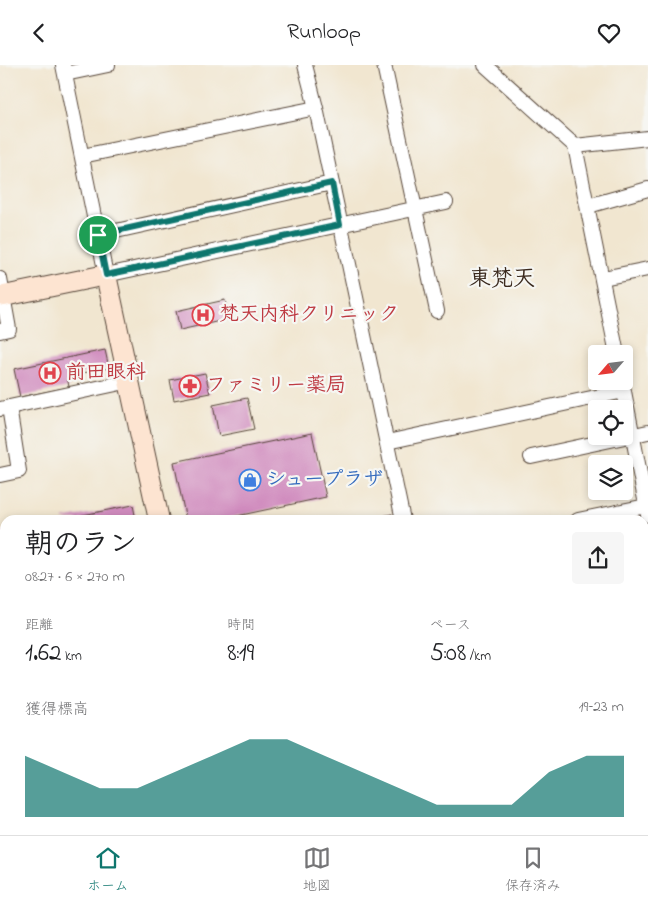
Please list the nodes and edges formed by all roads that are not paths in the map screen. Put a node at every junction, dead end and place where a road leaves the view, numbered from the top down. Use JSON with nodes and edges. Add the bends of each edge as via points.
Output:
{"nodes":[{"id":1,"x":108,"y":65,"type":"edge"},
{"id":2,"x":305,"y":65,"type":"edge"},
{"id":3,"x":384,"y":65,"type":"edge"},
{"id":4,"x":485,"y":65,"type":"edge"},
{"id":5,"x":64,"y":70,"type":"edge"},
{"id":6,"x":316,"y":107,"type":"junction"},
{"id":7,"x":648,"y":138,"type":"edge"},
{"id":8,"x":575,"y":146,"type":"junction"},
{"id":9,"x":82,"y":157,"type":"junction"},
{"id":10,"x":332,"y":183,"type":"junction"},
{"id":11,"x":648,"y":189,"type":"edge"},
{"id":12,"x":446,"y":202,"type":"dead end"},
{"id":13,"x":588,"y":206,"type":"junction"},
{"id":14,"x":415,"y":209,"type":"junction"},
{"id":15,"x":340,"y":225,"type":"junction"},
{"id":16,"x":98,"y":235,"type":"junction"},
{"id":17,"x":648,"y":269,"type":"edge"},
{"id":18,"x":106,"y":275,"type":"junction"},
{"id":19,"x":603,"y":278,"type":"junction"},
{"id":20,"x":2,"y":287,"type":"edge"},
{"id":21,"x":437,"y":311,"type":"dead end"},
{"id":22,"x":0,"y":331,"type":"edge"},
{"id":23,"x":615,"y":345,"type":"edge"},
{"id":24,"x":130,"y":381,"type":"junction"},
{"id":25,"x":606,"y":390,"type":"edge"},
{"id":26,"x":5,"y":408,"type":"edge"},
{"id":27,"x":648,"y":432,"type":"edge"},
{"id":28,"x":633,"y":436,"type":"edge"},
{"id":29,"x":633,"y":441,"type":"edge"},
{"id":30,"x":387,"y":442,"type":"junction"},
{"id":31,"x":589,"y":445,"type":"edge"},
{"id":32,"x":531,"y":457,"type":"dead end"},
{"id":33,"x":0,"y":475,"type":"edge"},
{"id":34,"x":647,"y":510,"type":"edge"},
{"id":35,"x":158,"y":515,"type":"edge"},
{"id":36,"x":402,"y":515,"type":"edge"},
{"id":37,"x":612,"y":515,"type":"edge"}],
"edges":[{"from":1,"to":5,"type":"street"},
{"from":2,"to":6,"type":"street"},
{"from":3,"to":14,"type":"street"},
{"from":4,"to":8,"type":"street"},
{"from":5,"to":9,"type":"street"},
{"from":6,"to":9,"type":"street"},
{"from":6,"to":10,"type":"street"},
{"from":7,"to":8,"type":"street"},
{"from":8,"to":13,"type":"street"},
{"from":9,"to":16,"type":"street"},
{"from":10,"to":15,"type":"street"},
{"from":10,"to":16,"type":"street"},
{"from":11,"to":13,"type":"street"},
{"from":12,"to":14,"type":"street"},
{"from":13,"to":19,"type":"street"},
{"from":14,"to":15,"type":"street"},
{"from":14,"to":21,"type":"street"},
{"from":15,"to":18,"type":"street"},
{"from":15,"to":30,"type":"street"},
{"from":16,"to":18,"type":"street"},
{"from":17,"to":19,"type":"street"},
{"from":18,"to":20,"type":"street"},
{"from":18,"to":24,"type":"street"},
{"from":19,"to":23,"type":"street"},
{"from":20,"to":22,"type":"street","via":[[9,329]]},
{"from":24,"to":26,"type":"street"},
{"from":24,"to":35,"type":"street"},
{"from":25,"to":30,"type":"street"},
{"from":26,"to":33,"type":"street","via":[[19,471]]},
{"from":27,"to":28,"type":"street"},
{"from":29,"to":34,"type":"street"},
{"from":30,"to":36,"type":"street"},
{"from":31,"to":32,"type":"street"},
{"from":34,"to":37,"type":"street"}]}
